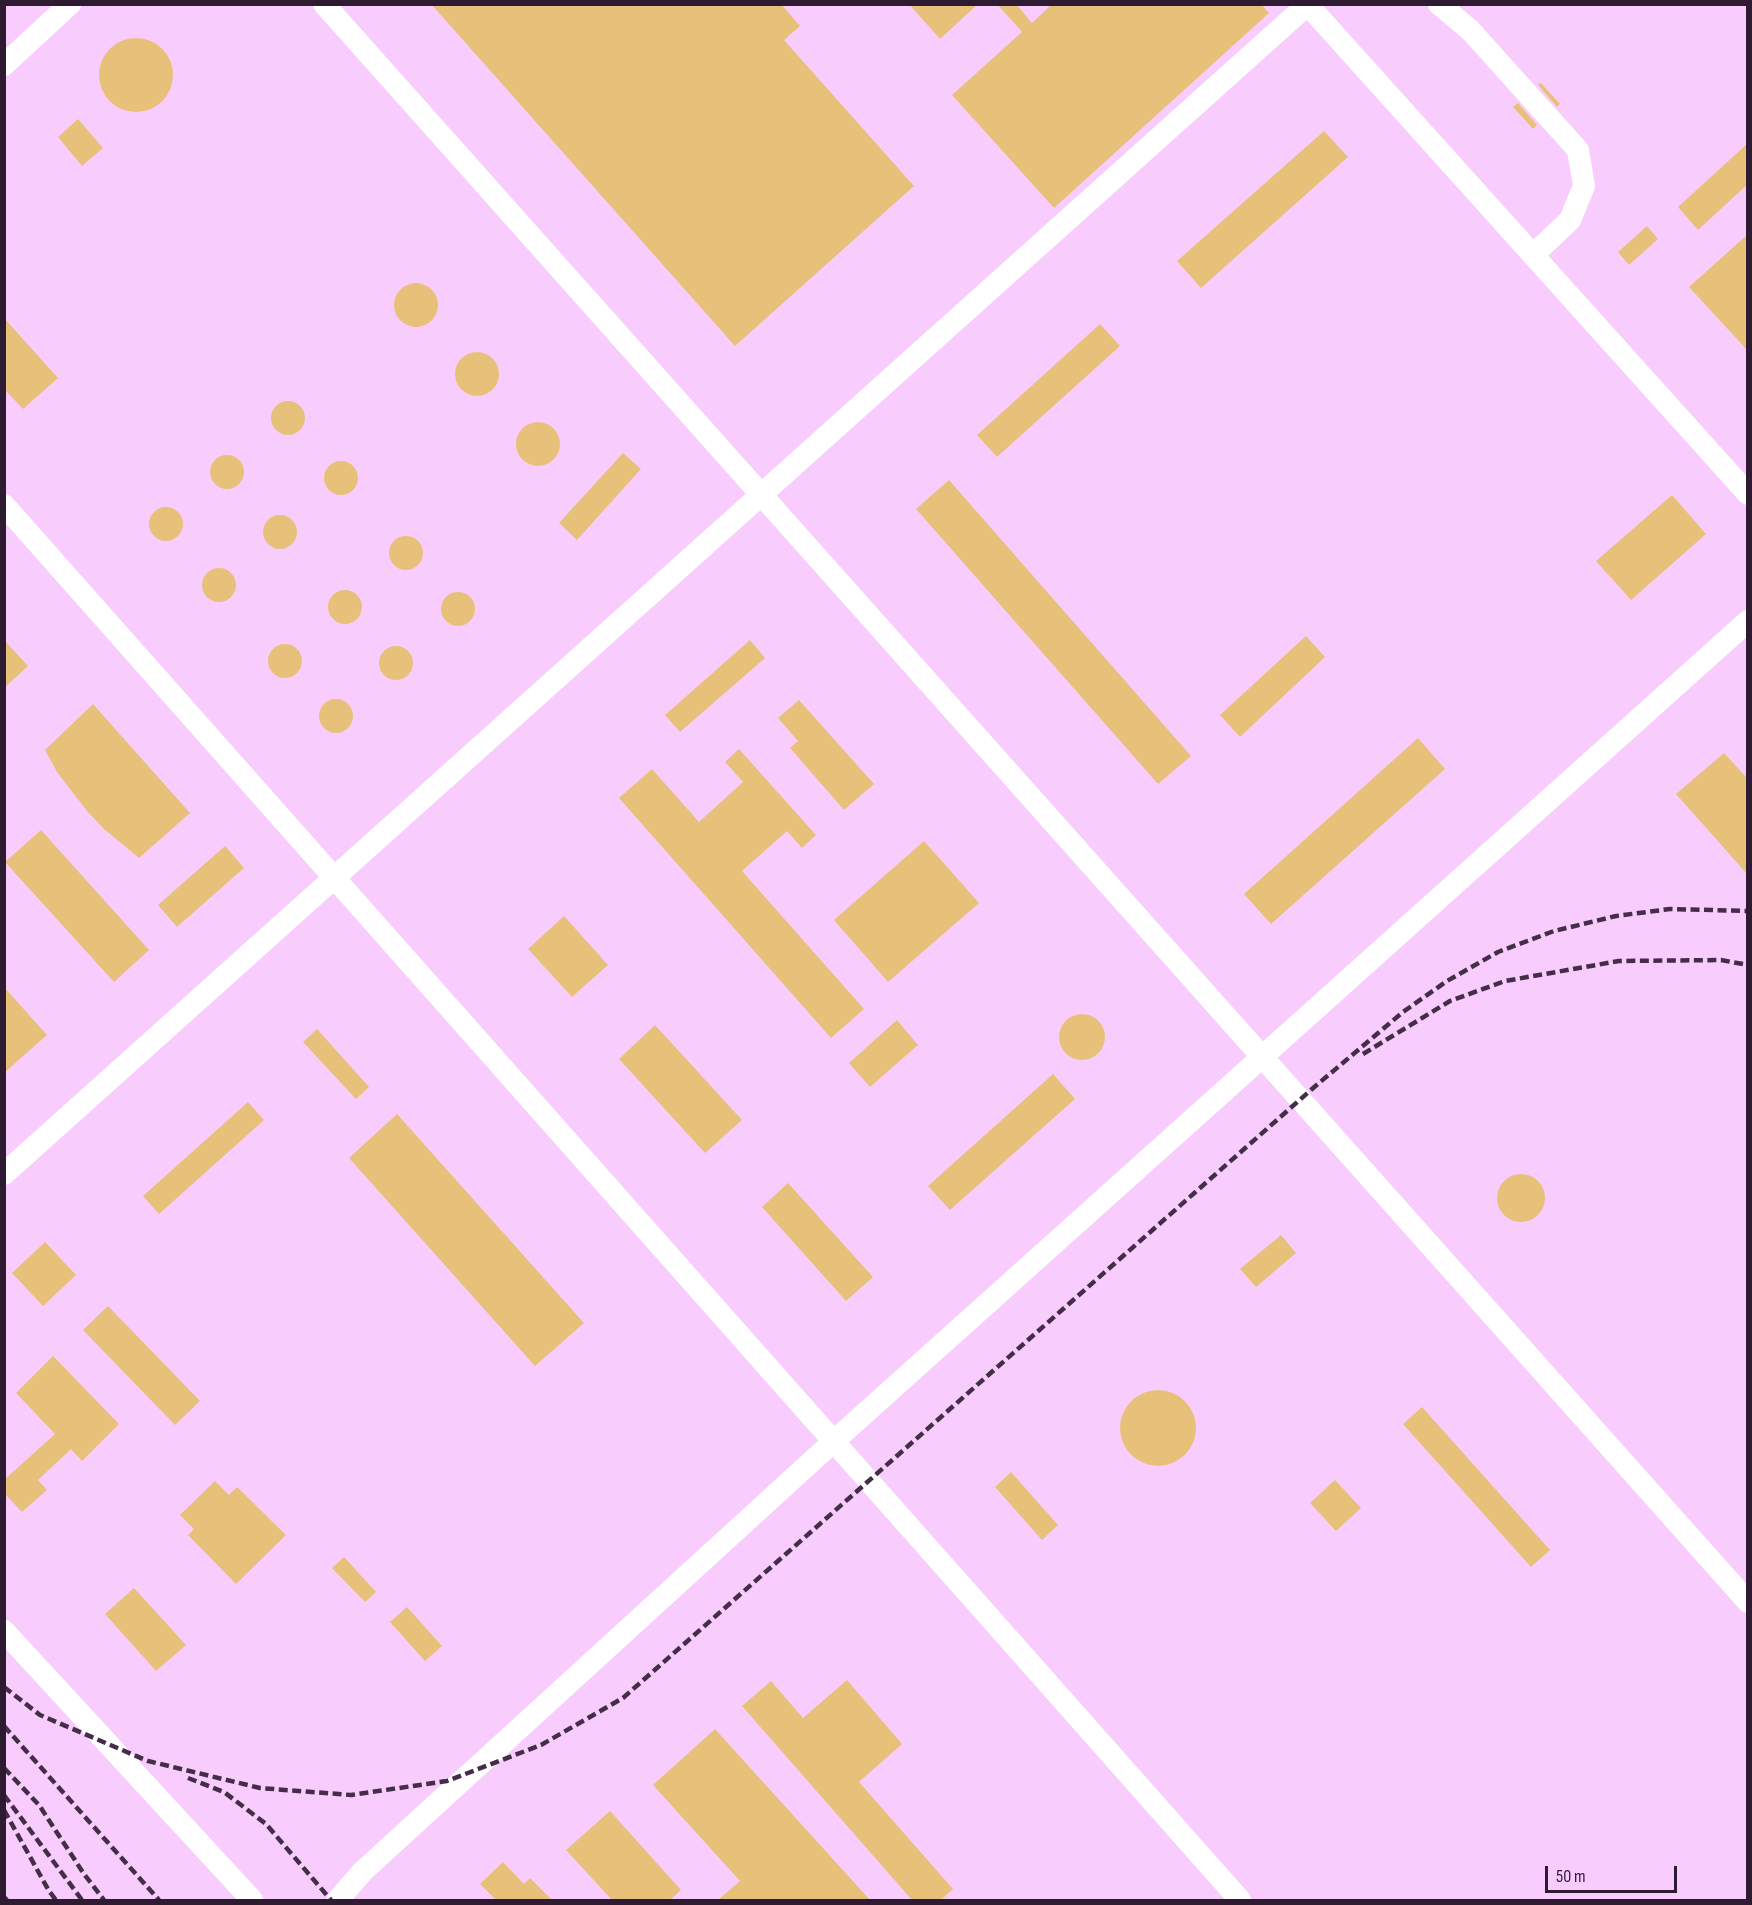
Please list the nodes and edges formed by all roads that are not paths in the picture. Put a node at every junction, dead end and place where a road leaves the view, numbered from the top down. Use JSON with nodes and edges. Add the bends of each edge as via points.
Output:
{"nodes":[{"id":1,"x":70,"y":4,"type":"edge"},
{"id":2,"x":324,"y":4,"type":"edge"},
{"id":3,"x":1439,"y":4,"type":"edge"},
{"id":4,"x":1308,"y":5,"type":"edge"},
{"id":5,"x":4,"y":65,"type":"edge"},
{"id":6,"x":1533,"y":255,"type":"junction"},
{"id":7,"x":1748,"y":494,"type":"edge"},
{"id":8,"x":761,"y":496,"type":"junction"},
{"id":9,"x":4,"y":505,"type":"edge"},
{"id":10,"x":1748,"y":621,"type":"edge"},
{"id":11,"x":334,"y":880,"type":"junction"},
{"id":12,"x":1262,"y":1057,"type":"junction"},
{"id":13,"x":4,"y":1174,"type":"edge"},
{"id":14,"x":834,"y":1441,"type":"junction"},
{"id":15,"x":1748,"y":1602,"type":"edge"},
{"id":16,"x":4,"y":1631,"type":"edge"},
{"id":17,"x":252,"y":1900,"type":"edge"},
{"id":18,"x":338,"y":1900,"type":"edge"},
{"id":19,"x":1240,"y":1900,"type":"edge"}],
"edges":[{"from":1,"to":5,"type":"lane"},
{"from":2,"to":8,"type":"lane"},
{"from":3,"to":6,"type":"lane","via":[[1470,30],[1578,150],[1584,186],[1581,195],[1569,220]]},
{"from":4,"to":6,"type":"lane"},
{"from":4,"to":8,"type":"lane"},
{"from":6,"to":7,"type":"lane"},
{"from":8,"to":11,"type":"lane"},
{"from":8,"to":12,"type":"lane"},
{"from":9,"to":11,"type":"lane"},
{"from":10,"to":12,"type":"lane"},
{"from":11,"to":13,"type":"lane"},
{"from":11,"to":14,"type":"lane"},
{"from":12,"to":14,"type":"lane"},
{"from":12,"to":15,"type":"lane"},
{"from":14,"to":18,"type":"lane","via":[[370,1864]]},
{"from":14,"to":19,"type":"lane"},
{"from":16,"to":17,"type":"lane"}]}
